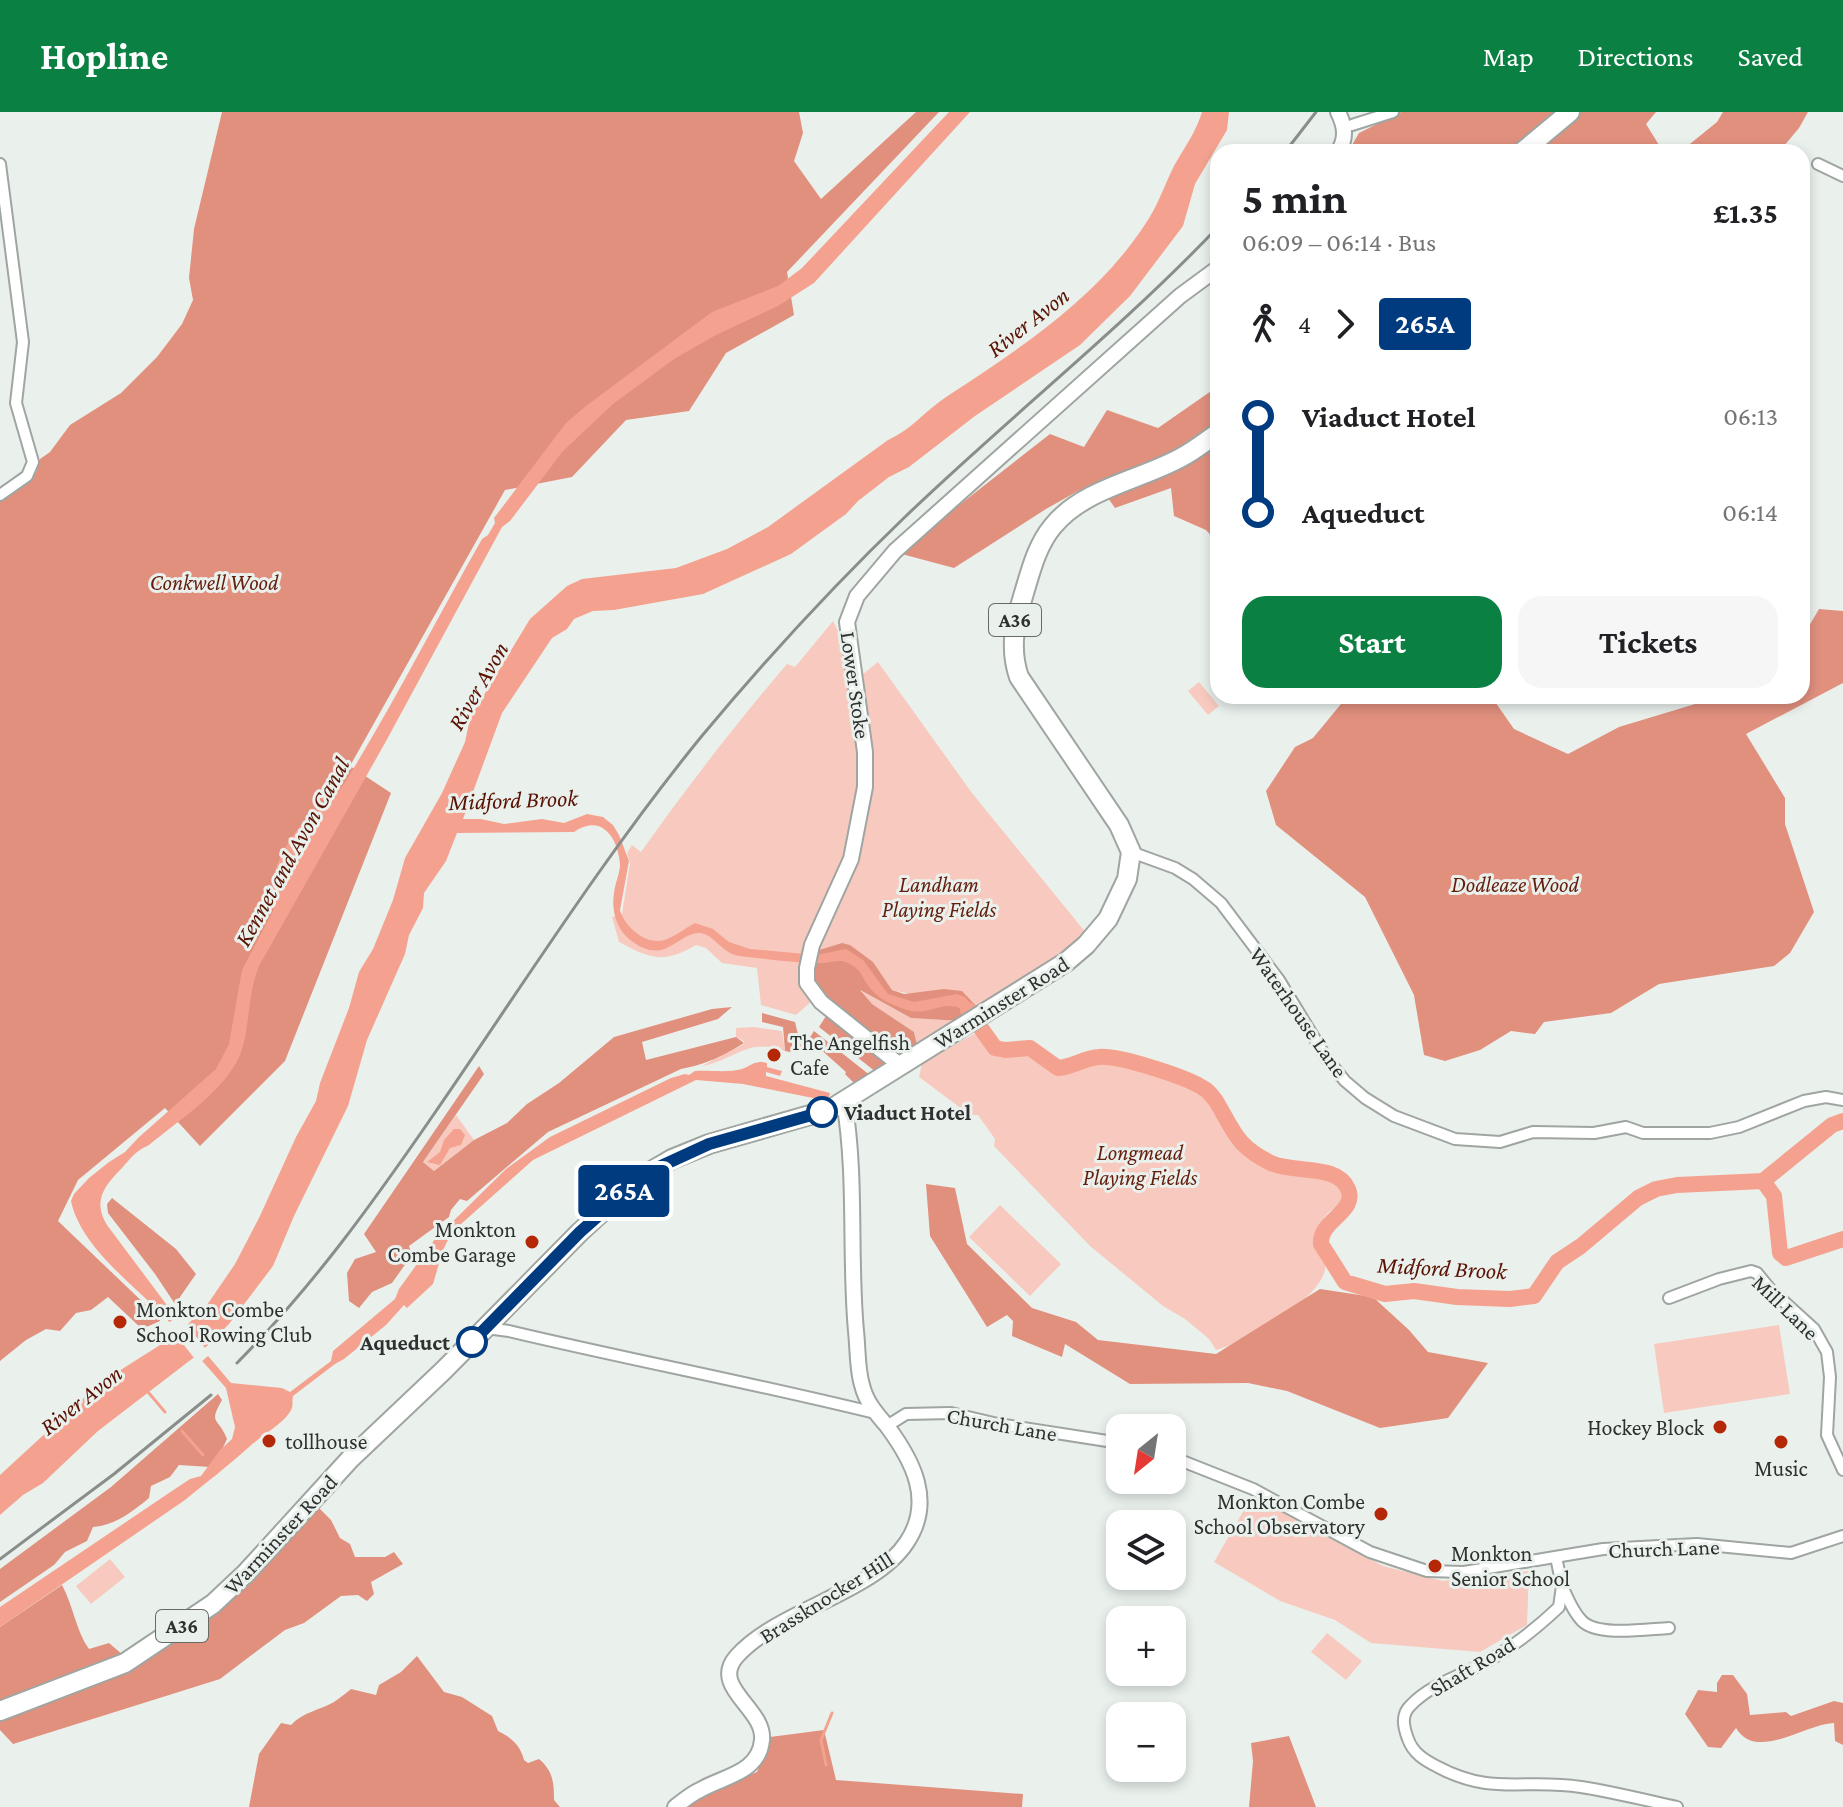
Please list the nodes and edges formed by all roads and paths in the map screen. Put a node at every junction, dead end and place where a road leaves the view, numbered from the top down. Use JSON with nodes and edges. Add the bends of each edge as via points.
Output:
{"nodes":[{"id":1,"x":1338,"y":112,"type":"edge"},
{"id":2,"x":1358,"y":112,"type":"edge"},
{"id":3,"x":1393,"y":112,"type":"edge"},
{"id":4,"x":1570,"y":112,"type":"edge"},
{"id":5,"x":1348,"y":126,"type":"junction"},
{"id":6,"x":1342,"y":144,"type":"edge"},
{"id":7,"x":1532,"y":144,"type":"edge"},
{"id":8,"x":0,"y":164,"type":"edge"},
{"id":9,"x":1818,"y":164,"type":"dead end"},
{"id":10,"x":1843,"y":176,"type":"edge"},
{"id":11,"x":1210,"y":274,"type":"edge"},
{"id":12,"x":1210,"y":438,"type":"edge"},
{"id":13,"x":0,"y":495,"type":"edge"},
{"id":14,"x":1131,"y":852,"type":"junction"},
{"id":15,"x":901,"y":1066,"type":"junction"},
{"id":16,"x":1843,"y":1100,"type":"edge"},
{"id":17,"x":841,"y":1108,"type":"junction"},
{"id":18,"x":1669,"y":1298,"type":"dead end"},
{"id":19,"x":486,"y":1328,"type":"junction"},
{"id":20,"x":875,"y":1413,"type":"junction"},
{"id":21,"x":887,"y":1426,"type":"junction"},
{"id":22,"x":1106,"y":1441,"type":"edge"},
{"id":23,"x":1186,"y":1463,"type":"edge"},
{"id":24,"x":1843,"y":1470,"type":"edge"},
{"id":25,"x":1843,"y":1536,"type":"edge"},
{"id":26,"x":1556,"y":1557,"type":"junction"},
{"id":27,"x":1562,"y":1586,"type":"junction"},
{"id":28,"x":1669,"y":1628,"type":"dead end"},
{"id":29,"x":0,"y":1711,"type":"edge"},
{"id":30,"x":675,"y":1807,"type":"edge"},
{"id":31,"x":1677,"y":1807,"type":"edge"}],
"edges":[{"from":1,"to":5,"type":"main road"},
{"from":2,"to":5,"type":"street"},
{"from":3,"to":5,"type":"street"},
{"from":4,"to":7,"type":"highway"},
{"from":5,"to":6,"type":"main road"},
{"from":8,"to":13,"type":"street","via":[[23,342],[16,403],[33,462],[27,476]]},
{"from":9,"to":10,"type":"street"},
{"from":11,"to":15,"type":"main road","name":"Lower Stoke","via":[[895,551],[850,609],[848,635],[865,752],[861,815],[847,871],[808,960],[806,977],[821,1002]]},
{"from":12,"to":14,"type":"highway","number":"A36","via":[[1061,517],[1035,556],[1014,625],[1019,677],[1119,825]]},
{"from":14,"to":15,"type":"highway","name":"Warminster Road","number":"A36","via":[[1127,879],[1108,919],[1086,945]]},
{"from":14,"to":16,"type":"street","name":"Waterhouse Lane","via":[[1175,868],[1221,903],[1345,1081],[1394,1116],[1455,1139],[1500,1142],[1533,1132],[1594,1133],[1626,1127],[1643,1133],[1710,1133],[1804,1101]]},
{"from":15,"to":17,"type":"highway","name":"Warminster Road","number":"A36"},
{"from":17,"to":19,"type":"highway","name":"Warminster Road","number":"A36","via":[[709,1144],[648,1172]]},
{"from":17,"to":20,"type":"main road","name":"Brassknocker Hill","via":[[851,1138],[852,1284],[861,1384]]},
{"from":18,"to":24,"type":"street","name":"Mill Lane","via":[[1751,1271],[1814,1329],[1827,1352],[1827,1435]]},
{"from":19,"to":20,"type":"street"},
{"from":19,"to":29,"type":"highway","name":"Warminster Road","number":"A36","via":[[350,1459],[213,1604],[125,1663]]},
{"from":20,"to":21,"type":"main road","name":"Brassknocker Hill"},
{"from":21,"to":22,"type":"street","name":"Church Lane","via":[[906,1414],[951,1413]]},
{"from":21,"to":30,"type":"main road","name":"Brassknocker Hill","via":[[917,1474],[921,1491],[908,1542],[882,1568],[737,1656],[729,1673],[731,1686],[761,1724],[756,1760]]},
{"from":23,"to":26,"type":"street","name":"Church Lane","via":[[1253,1489],[1370,1552],[1407,1566],[1455,1572]]},
{"from":25,"to":26,"type":"street","name":"Church Lane","via":[[1791,1553],[1697,1544]]},
{"from":26,"to":27,"type":"street"},
{"from":27,"to":28,"type":"street","via":[[1583,1623],[1594,1628]]},
{"from":27,"to":31,"type":"street","name":"Shaft Road","via":[[1553,1612],[1496,1656],[1434,1687],[1408,1707],[1403,1721],[1411,1747],[1431,1764],[1479,1784],[1579,1786]]}]}
